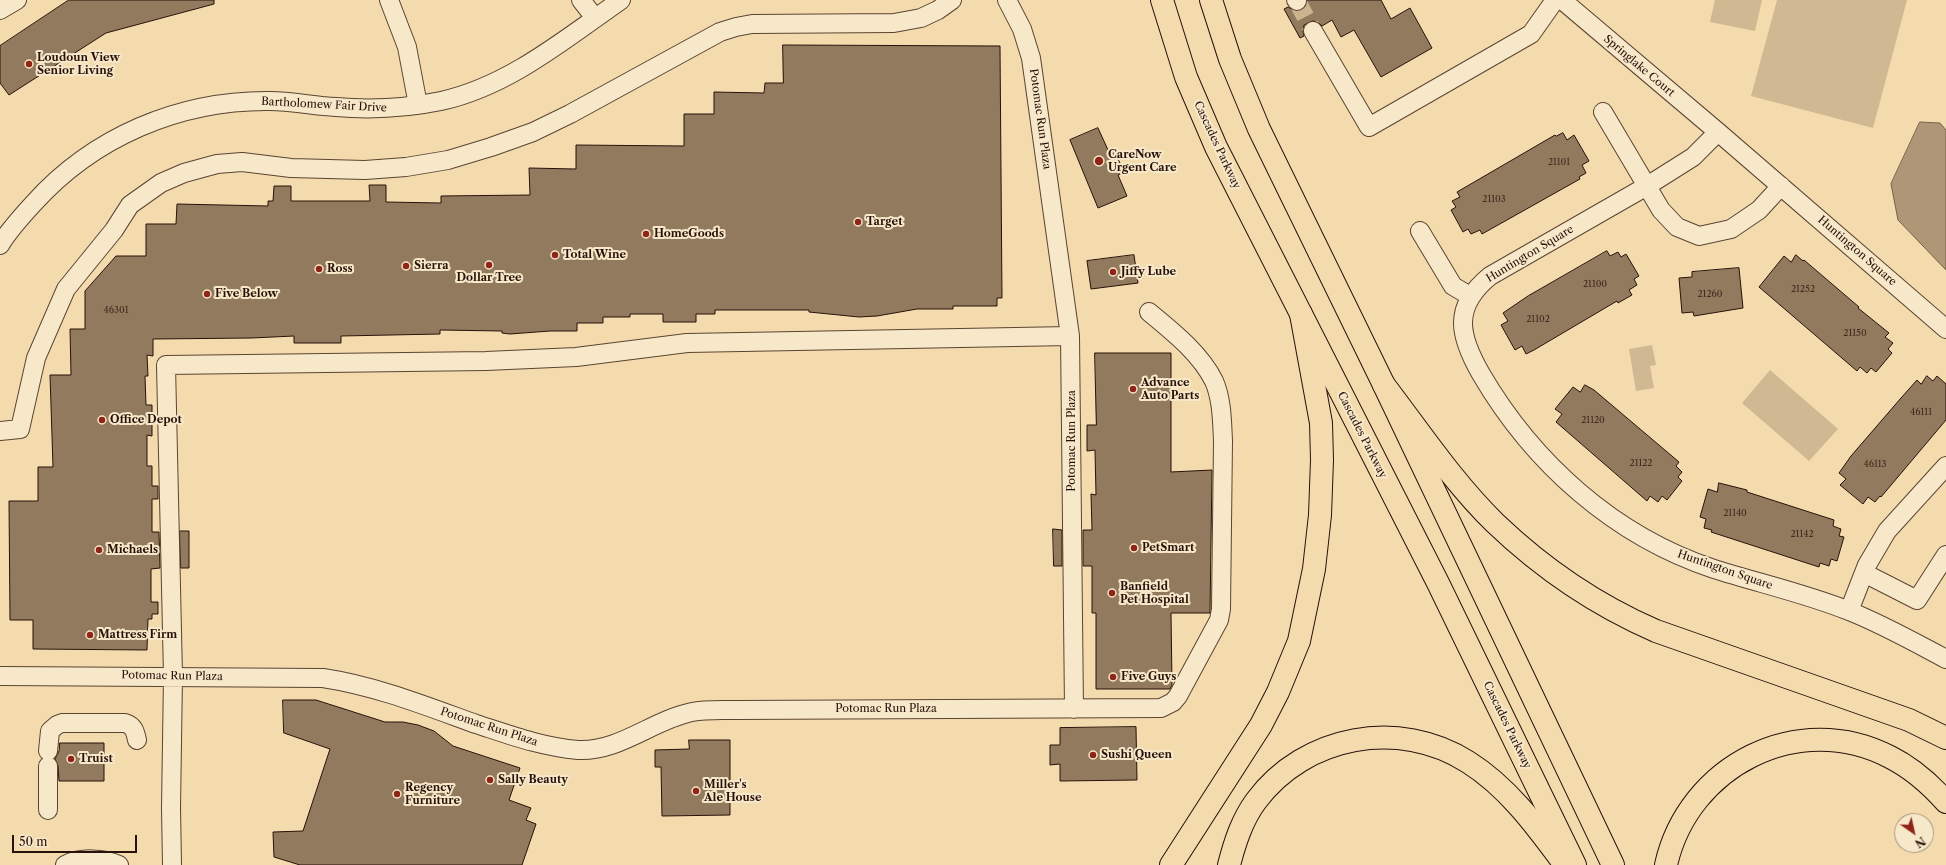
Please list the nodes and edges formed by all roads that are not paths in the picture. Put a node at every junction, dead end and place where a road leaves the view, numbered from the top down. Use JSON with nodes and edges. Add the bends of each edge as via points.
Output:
{"nodes":[{"id":1,"x":17,"y":0,"type":"edge"},
{"id":2,"x":389,"y":0,"type":"edge"},
{"id":3,"x":581,"y":0,"type":"edge"},
{"id":4,"x":621,"y":0,"type":"edge"},
{"id":5,"x":952,"y":0,"type":"edge"},
{"id":6,"x":1007,"y":0,"type":"edge"},
{"id":7,"x":1162,"y":0,"type":"edge"},
{"id":8,"x":1211,"y":0,"type":"edge"},
{"id":9,"x":1555,"y":0,"type":"edge"},
{"id":10,"x":1562,"y":0,"type":"edge"},
{"id":11,"x":0,"y":10,"type":"edge"},
{"id":12,"x":595,"y":18,"type":"junction"},
{"id":13,"x":1313,"y":30,"type":"tunnel mouth"},
{"id":14,"x":418,"y":105,"type":"junction"},
{"id":15,"x":1603,"y":112,"type":"dead end"},
{"id":16,"x":1718,"y":132,"type":"junction"},
{"id":17,"x":1647,"y":186,"type":"junction"},
{"id":18,"x":1781,"y":186,"type":"junction"},
{"id":19,"x":1420,"y":231,"type":"dead end"},
{"id":20,"x":0,"y":245,"type":"edge"},
{"id":21,"x":1470,"y":296,"type":"junction"},
{"id":22,"x":1149,"y":312,"type":"dead end"},
{"id":23,"x":1301,"y":314,"type":"junction"},
{"id":24,"x":1946,"y":329,"type":"edge"},
{"id":25,"x":1070,"y":336,"type":"junction"},
{"id":26,"x":1384,"y":385,"type":"junction"},
{"id":27,"x":0,"y":431,"type":"edge"},
{"id":28,"x":1946,"y":466,"type":"edge"},
{"id":29,"x":1946,"y":555,"type":"edge"},
{"id":30,"x":1864,"y":573,"type":"junction"},
{"id":31,"x":1849,"y":611,"type":"junction"},
{"id":32,"x":1946,"y":658,"type":"edge"},
{"id":33,"x":0,"y":676,"type":"edge"},
{"id":34,"x":173,"y":676,"type":"junction"},
{"id":35,"x":1074,"y":709,"type":"junction"},
{"id":36,"x":1946,"y":738,"type":"edge"},
{"id":37,"x":137,"y":740,"type":"dead end"},
{"id":38,"x":1946,"y":802,"type":"edge"},
{"id":39,"x":48,"y":810,"type":"dead end"},
{"id":40,"x":65,"y":865,"type":"edge"},
{"id":41,"x":119,"y":865,"type":"edge"},
{"id":42,"x":172,"y":865,"type":"edge"},
{"id":43,"x":1171,"y":865,"type":"edge"},
{"id":44,"x":1229,"y":865,"type":"edge"},
{"id":45,"x":1565,"y":865,"type":"edge"},
{"id":46,"x":1575,"y":865,"type":"edge"},
{"id":47,"x":1613,"y":865,"type":"edge"},
{"id":48,"x":1666,"y":865,"type":"edge"}],
"edges":[{"from":1,"to":11,"type":"street"},
{"from":2,"to":14,"type":"street","via":[[407,47]]},
{"from":3,"to":12,"type":"street"},
{"from":4,"to":12,"type":"street","name":"Bartholomew Fair Drive"},
{"from":5,"to":27,"type":"street","via":[[921,18],[894,23],[752,24],[720,32],[533,132],[491,148],[448,160],[365,170],[291,168],[242,162],[184,173],[161,183],[130,205],[114,230],[66,289],[36,358],[20,429]]},
{"from":6,"to":25,"type":"street","name":"Potomac Run Plaza","via":[[1022,29],[1031,58]]},
{"from":7,"to":23,"type":"main road","name":"Cascades Parkway","via":[[1186,77],[1216,147]]},
{"from":8,"to":26,"type":"main road","via":[[1230,59],[1259,129]]},
{"from":9,"to":13,"type":"street","via":[[1531,34],[1369,127]]},
{"from":10,"to":16,"type":"street","name":"Springlake Court"},
{"from":12,"to":14,"type":"street","name":"Bartholomew Fair Drive","via":[[507,76],[443,100]]},
{"from":14,"to":20,"type":"street","name":"Bartholomew Fair Drive","via":[[363,109],[268,101],[196,109],[168,115],[101,146],[74,165],[22,215]]},
{"from":15,"to":17,"type":"street"},
{"from":16,"to":17,"type":"street","name":"Huntington Square","via":[[1693,157]]},
{"from":16,"to":18,"type":"street","name":"Huntington Square"},
{"from":17,"to":18,"type":"street","via":[[1661,210],[1677,227],[1699,236],[1731,229],[1759,210]]},
{"from":17,"to":21,"type":"street","name":"Huntington Square","via":[[1490,276]]},
{"from":18,"to":24,"type":"street","name":"Huntington Square"},
{"from":19,"to":21,"type":"street","via":[[1453,286]]},
{"from":21,"to":31,"type":"street","name":"Huntington Square","via":[[1463,311],[1462,330],[1474,363],[1514,425],[1542,458],[1582,495],[1638,534],[1676,553],[1712,568]]},
{"from":22,"to":35,"type":"street","via":[[1198,358],[1214,381],[1218,394],[1223,441],[1222,610],[1178,696],[1167,706]]},
{"from":23,"to":43,"type":"main road","via":[[1321,423],[1322,460],[1320,515],[1314,569],[1299,641],[1281,686],[1261,725]]},
{"from":23,"to":46,"type":"main road","name":"Cascades Parkway","via":[[1438,584]]},
{"from":25,"to":34,"type":"street","via":[[688,343],[576,357],[486,361],[166,365]]},
{"from":25,"to":35,"type":"street","name":"Potomac Run Plaza"},
{"from":26,"to":36,"type":"main road","via":[[1447,468],[1495,522],[1536,559],[1589,597],[1656,631],[1909,720]]},
{"from":26,"to":47,"type":"main road"},
{"from":28,"to":30,"type":"street","via":[[1887,531]]},
{"from":29,"to":30,"type":"street","via":[[1916,600]]},
{"from":30,"to":31,"type":"street"},
{"from":31,"to":32,"type":"street","name":"Huntington Square"},
{"from":33,"to":34,"type":"street","name":"Potomac Run Plaza"},
{"from":34,"to":35,"type":"street","name":"Potomac Run Plaza","via":[[323,678],[351,682],[381,690],[528,742],[577,750],[595,750],[692,712],[768,709]]},
{"from":34,"to":42,"type":"street"},
{"from":37,"to":39,"type":"street","via":[[131,725],[125,723],[62,723],[52,728],[48,759]]},
{"from":38,"to":48,"type":"main road","via":[[1915,772],[1872,749],[1837,741],[1819,740],[1782,744],[1732,766],[1704,790],[1674,836]]},
{"from":40,"to":41,"type":"street","via":[[73,861],[110,860]]},
{"from":44,"to":45,"type":"main road","via":[[1246,817],[1281,775],[1311,754],[1331,746],[1363,738],[1382,737],[1436,746],[1468,762],[1526,813]]}]}
